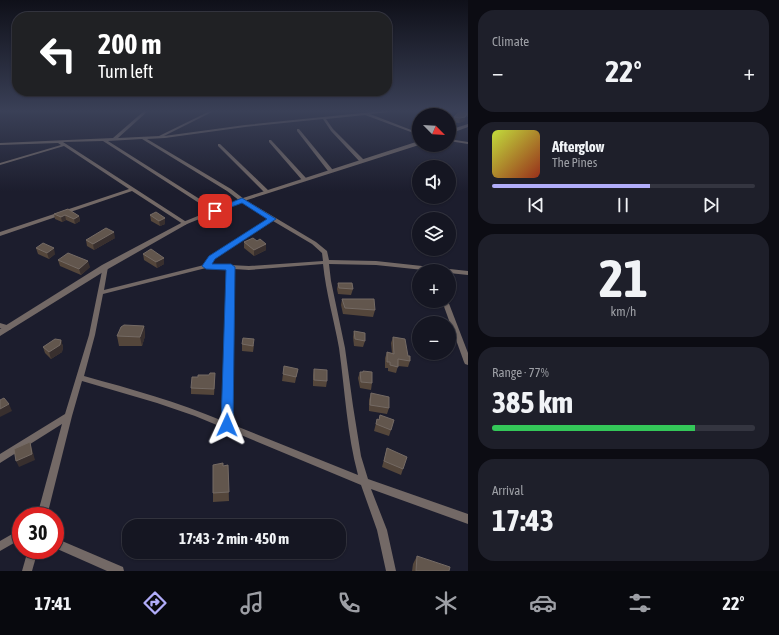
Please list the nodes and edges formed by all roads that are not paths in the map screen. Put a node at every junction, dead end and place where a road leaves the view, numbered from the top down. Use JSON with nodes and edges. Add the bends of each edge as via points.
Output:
{"nodes":[{"id":1,"x":143,"y":138,"type":"junction"},
{"id":2,"x":158,"y":138,"type":"edge"},
{"id":3,"x":304,"y":138,"type":"edge"},
{"id":4,"x":340,"y":138,"type":"edge"},
{"id":5,"x":103,"y":139,"type":"junction"},
{"id":6,"x":114,"y":139,"type":"joint"},
{"id":7,"x":270,"y":141,"type":"dead end"},
{"id":8,"x":456,"y":141,"type":"edge"},
{"id":9,"x":60,"y":142,"type":"junction"},
{"id":10,"x":468,"y":143,"type":"edge"},
{"id":11,"x":0,"y":144,"type":"edge"},
{"id":12,"x":64,"y":145,"type":"junction"},
{"id":13,"x":219,"y":145,"type":"dead end"},
{"id":14,"x":412,"y":145,"type":"edge"},
{"id":15,"x":362,"y":160,"type":"junction"},
{"id":16,"x":0,"y":164,"type":"edge"},
{"id":17,"x":330,"y":170,"type":"junction"},
{"id":18,"x":304,"y":179,"type":"junction"},
{"id":19,"x":132,"y":189,"type":"junction"},
{"id":20,"x":268,"y":192,"type":"junction"},
{"id":21,"x":242,"y":200,"type":"junction"},
{"id":22,"x":215,"y":211,"type":"junction"},
{"id":23,"x":272,"y":219,"type":"junction"},
{"id":24,"x":184,"y":223,"type":"junction"},
{"id":25,"x":0,"y":234,"type":"edge"},
{"id":26,"x":327,"y":262,"type":"junction"},
{"id":27,"x":206,"y":266,"type":"junction"},
{"id":28,"x":105,"y":267,"type":"junction"},
{"id":29,"x":231,"y":267,"type":"junction"},
{"id":30,"x":412,"y":267,"type":"edge"},
{"id":31,"x":456,"y":272,"type":"edge"},
{"id":32,"x":468,"y":273,"type":"edge"},
{"id":33,"x":100,"y":293,"type":"junction"},
{"id":34,"x":448,"y":308,"type":"edge"},
{"id":35,"x":0,"y":325,"type":"edge"},
{"id":36,"x":8,"y":328,"type":"junction"},
{"id":37,"x":0,"y":333,"type":"edge"},
{"id":38,"x":468,"y":362,"type":"edge"},
{"id":39,"x":79,"y":377,"type":"junction"},
{"id":40,"x":68,"y":416,"type":"junction"},
{"id":41,"x":227,"y":425,"type":"junction"},
{"id":42,"x":0,"y":459,"type":"edge"},
{"id":43,"x":364,"y":482,"type":"junction"},
{"id":44,"x":44,"y":507,"type":"edge"},
{"id":45,"x":468,"y":519,"type":"edge"},
{"id":46,"x":12,"y":539,"type":"edge"},
{"id":47,"x":0,"y":546,"type":"edge"},
{"id":48,"x":64,"y":547,"type":"edge"},
{"id":49,"x":30,"y":559,"type":"edge"},
{"id":50,"x":27,"y":571,"type":"edge"},
{"id":51,"x":119,"y":571,"type":"edge"},
{"id":52,"x":391,"y":571,"type":"edge"}],
"edges":[{"from":1,"to":2,"type":"street"},
{"from":1,"to":6,"type":"street"},
{"from":1,"to":21,"type":"street","via":[[230,190]]},
{"from":3,"to":17,"type":"street"},
{"from":4,"to":15,"type":"street"},
{"from":5,"to":6,"type":"street"},
{"from":5,"to":9,"type":"street"},
{"from":5,"to":22,"type":"street"},
{"from":7,"to":18,"type":"street"},
{"from":8,"to":10,"type":"street"},
{"from":9,"to":11,"type":"street"},
{"from":9,"to":12,"type":"street"},
{"from":12,"to":16,"type":"street"},
{"from":12,"to":19,"type":"street"},
{"from":13,"to":20,"type":"street"},
{"from":14,"to":15,"type":"street"},
{"from":15,"to":17,"type":"street"},
{"from":17,"to":18,"type":"street"},
{"from":18,"to":20,"type":"street"},
{"from":19,"to":24,"type":"street"},
{"from":19,"to":25,"type":"street"},
{"from":20,"to":21,"type":"street"},
{"from":21,"to":22,"type":"street"},
{"from":21,"to":23,"type":"street"},
{"from":22,"to":24,"type":"street"},
{"from":23,"to":26,"type":"street","via":[[320,248],[325,252]]},
{"from":23,"to":27,"type":"street","via":[[212,258]]},
{"from":24,"to":28,"type":"street"},
{"from":26,"to":29,"type":"street","via":[[277,267]]},
{"from":26,"to":30,"type":"street","via":[[376,262]]},
{"from":26,"to":43,"type":"street","via":[[357,456]]},
{"from":27,"to":29,"type":"street"},
{"from":27,"to":33,"type":"street"},
{"from":28,"to":33,"type":"street"},
{"from":28,"to":36,"type":"street"},
{"from":29,"to":41,"type":"street"},
{"from":31,"to":32,"type":"street"},
{"from":33,"to":39,"type":"street","via":[[92,335]]},
{"from":34,"to":38,"type":"street"},
{"from":35,"to":36,"type":"street"},
{"from":36,"to":37,"type":"street"},
{"from":39,"to":40,"type":"street"},
{"from":39,"to":41,"type":"street","via":[[157,400]]},
{"from":40,"to":42,"type":"street"},
{"from":40,"to":44,"type":"street"},
{"from":41,"to":43,"type":"street"},
{"from":43,"to":45,"type":"street"},
{"from":43,"to":52,"type":"street","via":[[382,530]]},
{"from":46,"to":47,"type":"street"},
{"from":48,"to":51,"type":"street"},
{"from":49,"to":50,"type":"street"}]}
